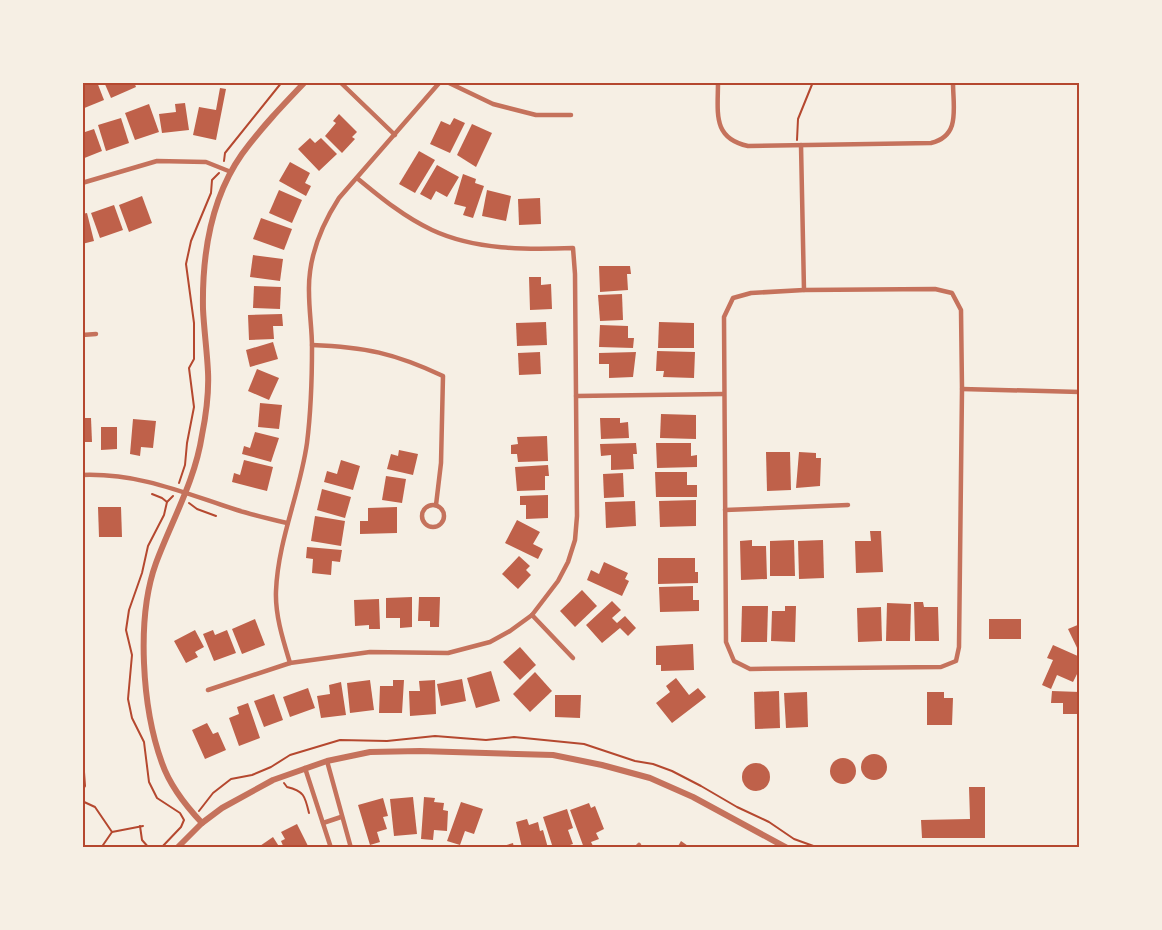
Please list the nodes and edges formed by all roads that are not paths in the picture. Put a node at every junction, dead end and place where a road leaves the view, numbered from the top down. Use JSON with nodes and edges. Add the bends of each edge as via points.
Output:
{"nodes":[{"id":1,"x":305,"y":82,"type":"edge"},
{"id":2,"x":340,"y":82,"type":"edge"},
{"id":3,"x":440,"y":82,"type":"edge"},
{"id":4,"x":447,"y":82,"type":"edge"},
{"id":5,"x":718,"y":82,"type":"edge"},
{"id":6,"x":953,"y":82,"type":"edge"},
{"id":7,"x":571,"y":115,"type":"dead end"},
{"id":8,"x":395,"y":135,"type":"junction"},
{"id":9,"x":799,"y":145,"type":"junction"},
{"id":10,"x":231,"y":172,"type":"junction"},
{"id":11,"x":357,"y":178,"type":"junction"},
{"id":12,"x":82,"y":183,"type":"edge"},
{"id":13,"x":804,"y":290,"type":"junction"},
{"id":14,"x":96,"y":334,"type":"dead end"},
{"id":15,"x":82,"y":335,"type":"edge"},
{"id":16,"x":312,"y":345,"type":"junction"},
{"id":17,"x":962,"y":388,"type":"junction"},
{"id":18,"x":1080,"y":392,"type":"edge"},
{"id":19,"x":723,"y":394,"type":"junction"},
{"id":20,"x":576,"y":396,"type":"junction"},
{"id":21,"x":82,"y":475,"type":"edge"},
{"id":22,"x":187,"y":491,"type":"junction"},
{"id":23,"x":436,"y":505,"type":"junction"},
{"id":24,"x":849,"y":505,"type":"dead end"},
{"id":25,"x":725,"y":510,"type":"junction"},
{"id":26,"x":287,"y":524,"type":"junction"},
{"id":27,"x":531,"y":615,"type":"junction"},
{"id":28,"x":573,"y":658,"type":"dead end"},
{"id":29,"x":290,"y":663,"type":"junction"},
{"id":30,"x":208,"y":690,"type":"dead end"},
{"id":31,"x":327,"y":761,"type":"junction"},
{"id":32,"x":305,"y":768,"type":"junction"},
{"id":33,"x":341,"y":817,"type":"junction"},
{"id":34,"x":202,"y":823,"type":"junction"},
{"id":35,"x":323,"y":823,"type":"junction"},
{"id":36,"x":177,"y":848,"type":"edge"},
{"id":37,"x":331,"y":848,"type":"edge"},
{"id":38,"x":351,"y":848,"type":"edge"},
{"id":39,"x":787,"y":848,"type":"edge"}],
"edges":[{"from":1,"to":10,"type":"street","via":[[258,133]]},
{"from":2,"to":8,"type":"street"},
{"from":3,"to":8,"type":"street"},
{"from":4,"to":7,"type":"street","via":[[493,104],[536,115]]},
{"from":5,"to":9,"type":"street","via":[[718,121],[727,138],[748,146]]},
{"from":6,"to":9,"type":"street","via":[[952,128],[940,141]]},
{"from":8,"to":11,"type":"street"},
{"from":9,"to":13,"type":"street"},
{"from":10,"to":12,"type":"street","via":[[206,162],[157,161]]},
{"from":10,"to":22,"type":"street","via":[[212,221],[207,248],[203,277],[207,404]]},
{"from":11,"to":16,"type":"street","via":[[329,214],[318,237],[309,291]]},
{"from":11,"to":20,"type":"street","via":[[408,218],[460,240],[537,250],[573,248]]},
{"from":13,"to":17,"type":"street","via":[[935,289],[952,293],[961,310]]},
{"from":13,"to":19,"type":"street","via":[[733,297],[724,317]]},
{"from":14,"to":15,"type":"street"},
{"from":16,"to":23,"type":"street","via":[[384,352],[443,376]]},
{"from":16,"to":26,"type":"street","via":[[305,455]]},
{"from":17,"to":18,"type":"street"},
{"from":17,"to":25,"type":"street","via":[[956,661],[941,667],[750,669],[734,661],[726,642]]},
{"from":19,"to":20,"type":"street"},
{"from":19,"to":25,"type":"street"},
{"from":20,"to":27,"type":"street","via":[[576,540],[558,581]]},
{"from":21,"to":22,"type":"street","via":[[140,479]]},
{"from":22,"to":26,"type":"street"},
{"from":22,"to":34,"type":"street","via":[[156,564],[142,633],[149,704],[162,763],[172,784]]},
{"from":23,"to":23,"type":"street","via":[[445,516],[432,527],[423,521],[422,514],[428,505]]},
{"from":24,"to":25,"type":"street"},
{"from":26,"to":29,"type":"street","via":[[276,594]]},
{"from":27,"to":28,"type":"street"},
{"from":27,"to":29,"type":"street","via":[[490,642],[448,653],[370,652]]},
{"from":29,"to":30,"type":"street"},
{"from":31,"to":32,"type":"street"},
{"from":31,"to":33,"type":"street"},
{"from":31,"to":39,"type":"street","via":[[370,752],[553,755],[650,778]]},
{"from":32,"to":34,"type":"street","via":[[246,794]]},
{"from":32,"to":35,"type":"street"},
{"from":33,"to":35,"type":"street"},
{"from":33,"to":38,"type":"street"},
{"from":34,"to":36,"type":"street"},
{"from":35,"to":37,"type":"street"}]}
